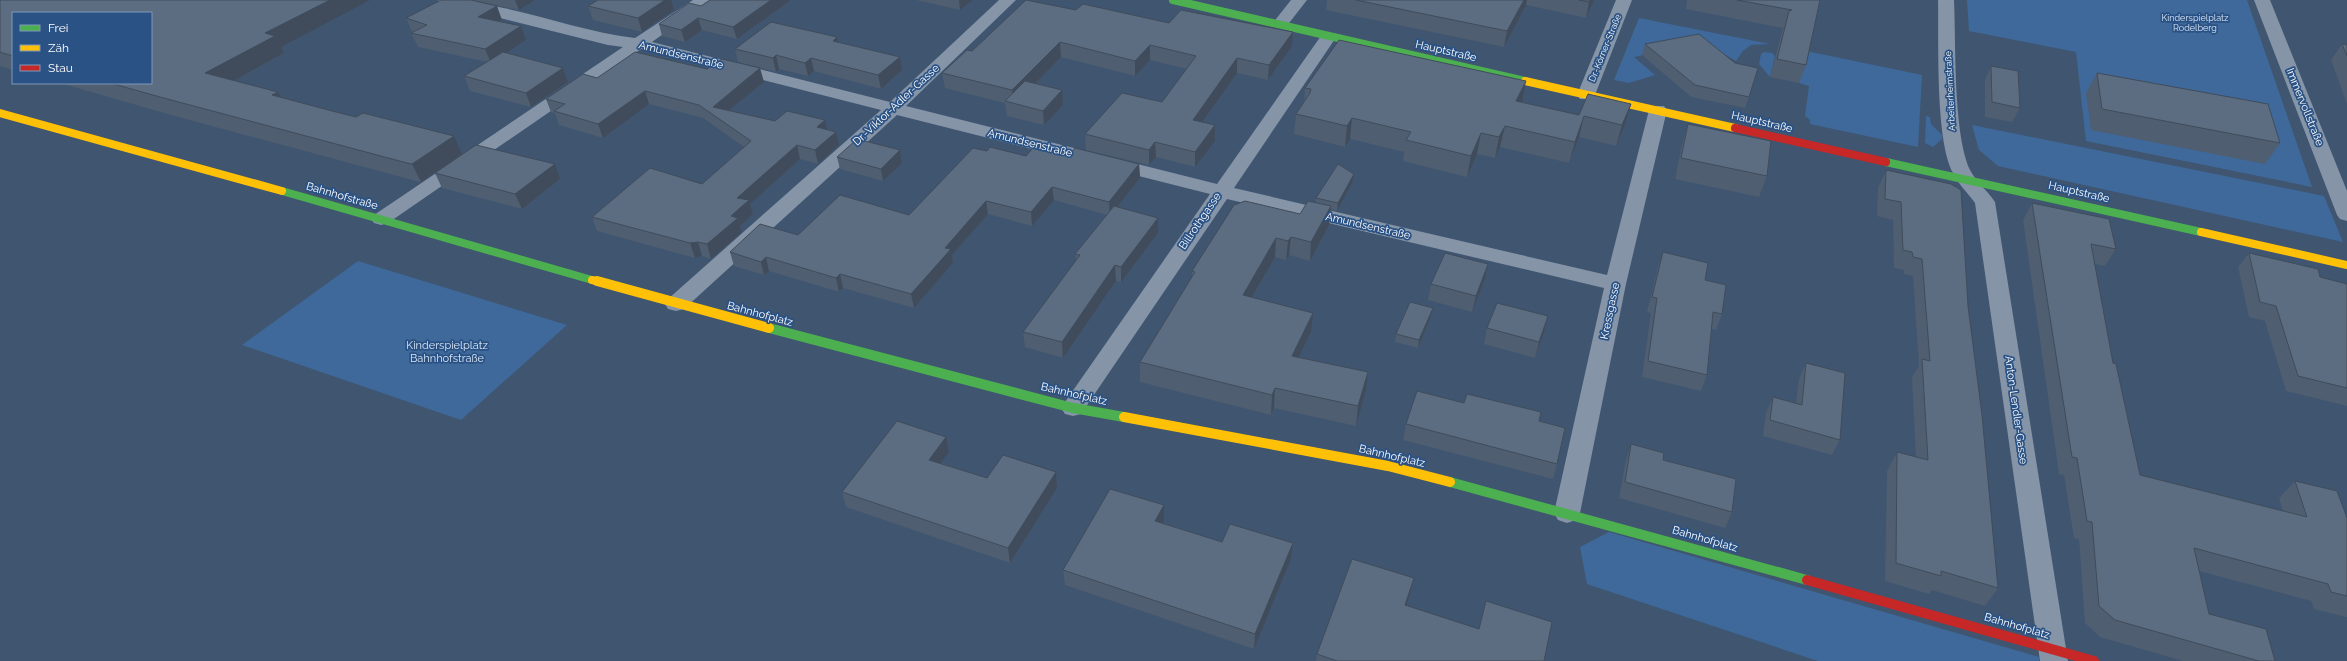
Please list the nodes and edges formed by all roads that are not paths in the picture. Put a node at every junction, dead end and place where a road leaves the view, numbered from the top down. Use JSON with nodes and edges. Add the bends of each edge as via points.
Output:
{"nodes":[{"id":1,"x":446,"y":0,"type":"edge"},
{"id":2,"x":703,"y":0,"type":"edge"},
{"id":3,"x":1008,"y":0,"type":"edge"},
{"id":4,"x":1173,"y":0,"type":"edge"},
{"id":5,"x":1299,"y":0,"type":"edge"},
{"id":6,"x":1624,"y":0,"type":"edge"},
{"id":7,"x":1946,"y":0,"type":"edge"},
{"id":8,"x":2262,"y":0,"type":"edge"},
{"id":9,"x":1280,"y":24,"type":"junction"},
{"id":10,"x":1329,"y":36,"type":"junction"},
{"id":11,"x":640,"y":44,"type":"junction"},
{"id":12,"x":1586,"y":95,"type":"junction"},
{"id":13,"x":894,"y":108,"type":"junction"},
{"id":14,"x":1658,"y":110,"type":"junction"},
{"id":15,"x":0,"y":113,"type":"edge"},
{"id":16,"x":1966,"y":179,"type":"junction"},
{"id":17,"x":1220,"y":192,"type":"junction"},
{"id":18,"x":2347,"y":215,"type":"edge"},
{"id":19,"x":381,"y":219,"type":"junction"},
{"id":20,"x":2347,"y":265,"type":"edge"},
{"id":21,"x":1615,"y":284,"type":"junction"},
{"id":22,"x":676,"y":304,"type":"junction"},
{"id":23,"x":1073,"y":408,"type":"junction"},
{"id":24,"x":1567,"y":513,"type":"junction"},
{"id":25,"x":2053,"y":654,"type":"edge"},
{"id":26,"x":2094,"y":661,"type":"edge"}],
"edges":[{"from":1,"to":11,"type":"street","name":"Amundsenstraße","via":[[608,40]]},
{"from":2,"to":11,"type":"street"},
{"from":3,"to":13,"type":"street","name":"Dr.-Viktor-Adler-Gasse"},
{"from":4,"to":9,"type":"street","name":"Hauptstraße"},
{"from":5,"to":9,"type":"street"},
{"from":6,"to":12,"type":"street","name":"Dr.-Körner-Straße"},
{"from":7,"to":16,"type":"street","name":"Arbeiterheimstraße","via":[[1950,114],[1956,157]]},
{"from":8,"to":18,"type":"street","name":"Immervollstraße"},
{"from":9,"to":10,"type":"street","name":"Hauptstraße"},
{"from":10,"to":12,"type":"street","name":"Hauptstraße"},
{"from":10,"to":17,"type":"street","name":"Billrothgasse"},
{"from":11,"to":13,"type":"street","name":"Amundsenstraße"},
{"from":11,"to":19,"type":"street"},
{"from":12,"to":14,"type":"street","name":"Hauptstraße"},
{"from":13,"to":17,"type":"street","name":"Amundsenstraße"},
{"from":13,"to":22,"type":"street","name":"Dr.-Viktor-Adler-Gasse"},
{"from":14,"to":16,"type":"street","name":"Hauptstraße"},
{"from":14,"to":21,"type":"street","name":"Kressgasse"},
{"from":15,"to":19,"type":"street","name":"Bahnhofstraße"},
{"from":16,"to":20,"type":"street","name":"Hauptstraße"},
{"from":16,"to":25,"type":"street","name":"Anton-Lendler-Gasse","via":[[1985,202]]},
{"from":17,"to":21,"type":"street","name":"Amundsenstraße"},
{"from":17,"to":23,"type":"street","name":"Billrothgasse"},
{"from":19,"to":22,"type":"street","name":"Bahnhofstraße"},
{"from":21,"to":24,"type":"street","name":"Kressgasse"},
{"from":22,"to":23,"type":"street","name":"Bahnhofplatz"},
{"from":23,"to":24,"type":"street","name":"Bahnhofplatz","via":[[1388,466]]},
{"from":24,"to":25,"type":"street","name":"Bahnhofplatz"},
{"from":25,"to":26,"type":"street","name":"Bahnhofplatz"}]}
